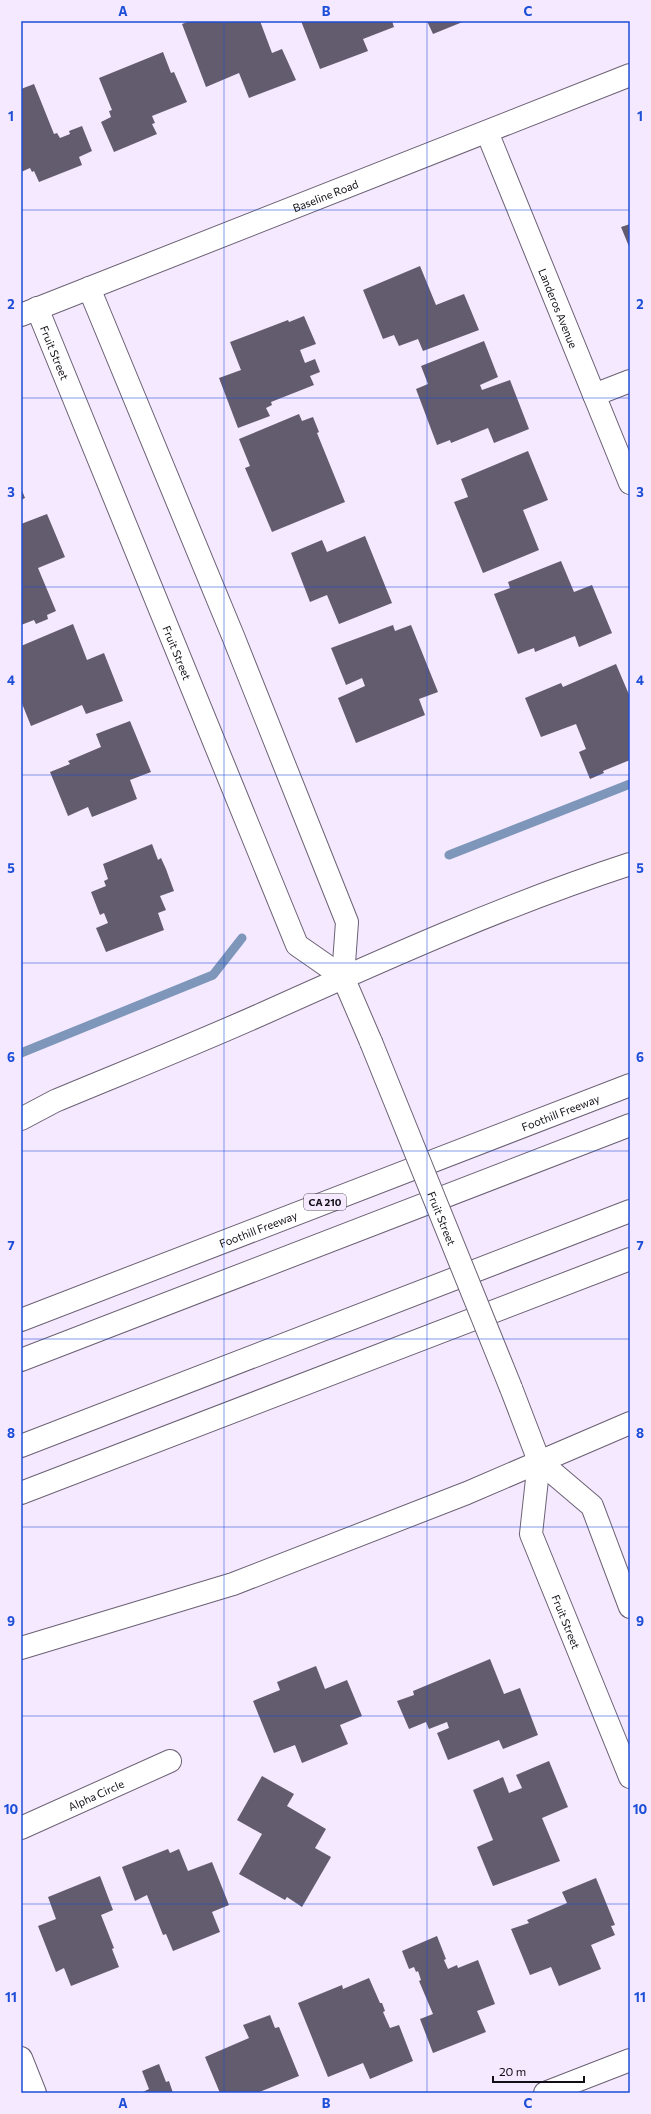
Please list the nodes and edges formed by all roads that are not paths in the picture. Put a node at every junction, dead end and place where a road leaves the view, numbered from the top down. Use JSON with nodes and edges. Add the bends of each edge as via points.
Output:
{"nodes":[{"id":1,"x":630,"y":75,"type":"edge"},
{"id":2,"x":488,"y":132,"type":"junction"},
{"id":3,"x":89,"y":288,"type":"junction"},
{"id":4,"x":29,"y":312,"type":"edge"},
{"id":5,"x":630,"y":381,"type":"edge"},
{"id":6,"x":594,"y":396,"type":"junction"},
{"id":7,"x":630,"y":483,"type":"edge"},
{"id":8,"x":630,"y":864,"type":"edge"},
{"id":9,"x":343,"y":977,"type":"junction"},
{"id":10,"x":630,"y":1085,"type":"edge"},
{"id":11,"x":21,"y":1119,"type":"edge"},
{"id":12,"x":630,"y":1126,"type":"edge"},
{"id":13,"x":630,"y":1211,"type":"edge"},
{"id":14,"x":630,"y":1259,"type":"edge"},
{"id":15,"x":21,"y":1320,"type":"edge"},
{"id":16,"x":21,"y":1360,"type":"edge"},
{"id":17,"x":630,"y":1423,"type":"edge"},
{"id":18,"x":21,"y":1446,"type":"edge"},
{"id":19,"x":539,"y":1461,"type":"junction"},
{"id":20,"x":21,"y":1492,"type":"edge"},
{"id":21,"x":630,"y":1607,"type":"edge"},
{"id":22,"x":21,"y":1648,"type":"edge"},
{"id":23,"x":170,"y":1761,"type":"dead end"},
{"id":24,"x":630,"y":1777,"type":"edge"},
{"id":25,"x":21,"y":1828,"type":"edge"},
{"id":26,"x":21,"y":2058,"type":"edge"},
{"id":27,"x":630,"y":2060,"type":"edge"},
{"id":28,"x":35,"y":2093,"type":"edge"},
{"id":29,"x":545,"y":2093,"type":"edge"}],
"edges":[{"from":1,"to":2,"type":"main road","name":"Baseline Road"},
{"from":2,"to":3,"type":"main road","name":"Baseline Road"},
{"from":2,"to":6,"type":"main road","name":"Landeros Avenue"},
{"from":3,"to":4,"type":"main road","name":"Baseline Road"},
{"from":3,"to":9,"type":"main road","name":"Fruit Street","via":[[233,636],[347,922]]},
{"from":4,"to":9,"type":"main road","name":"Fruit Street","via":[[297,945]]},
{"from":5,"to":6,"type":"main road"},
{"from":6,"to":7,"type":"main road","name":"Landeros Avenue"},
{"from":8,"to":9,"type":"main road","via":[[562,886]]},
{"from":9,"to":11,"type":"main road","via":[[55,1101]]},
{"from":9,"to":19,"type":"main road","name":"Fruit Street","bridge":true},
{"from":10,"to":15,"type":"main road","name":"Foothill Freeway","number":"CA 210"},
{"from":12,"to":16,"type":"main road"},
{"from":13,"to":18,"type":"main road"},
{"from":14,"to":20,"type":"main road"},
{"from":17,"to":19,"type":"main road"},
{"from":19,"to":21,"type":"main road","name":"Fruit Street","via":[[592,1506]]},
{"from":19,"to":22,"type":"main road","via":[[467,1494],[233,1584]]},
{"from":19,"to":24,"type":"main road","name":"Fruit Street","via":[[531,1534]]},
{"from":23,"to":25,"type":"main road","name":"Alpha Circle"},
{"from":26,"to":28,"type":"main road"},
{"from":27,"to":29,"type":"main road"}]}
